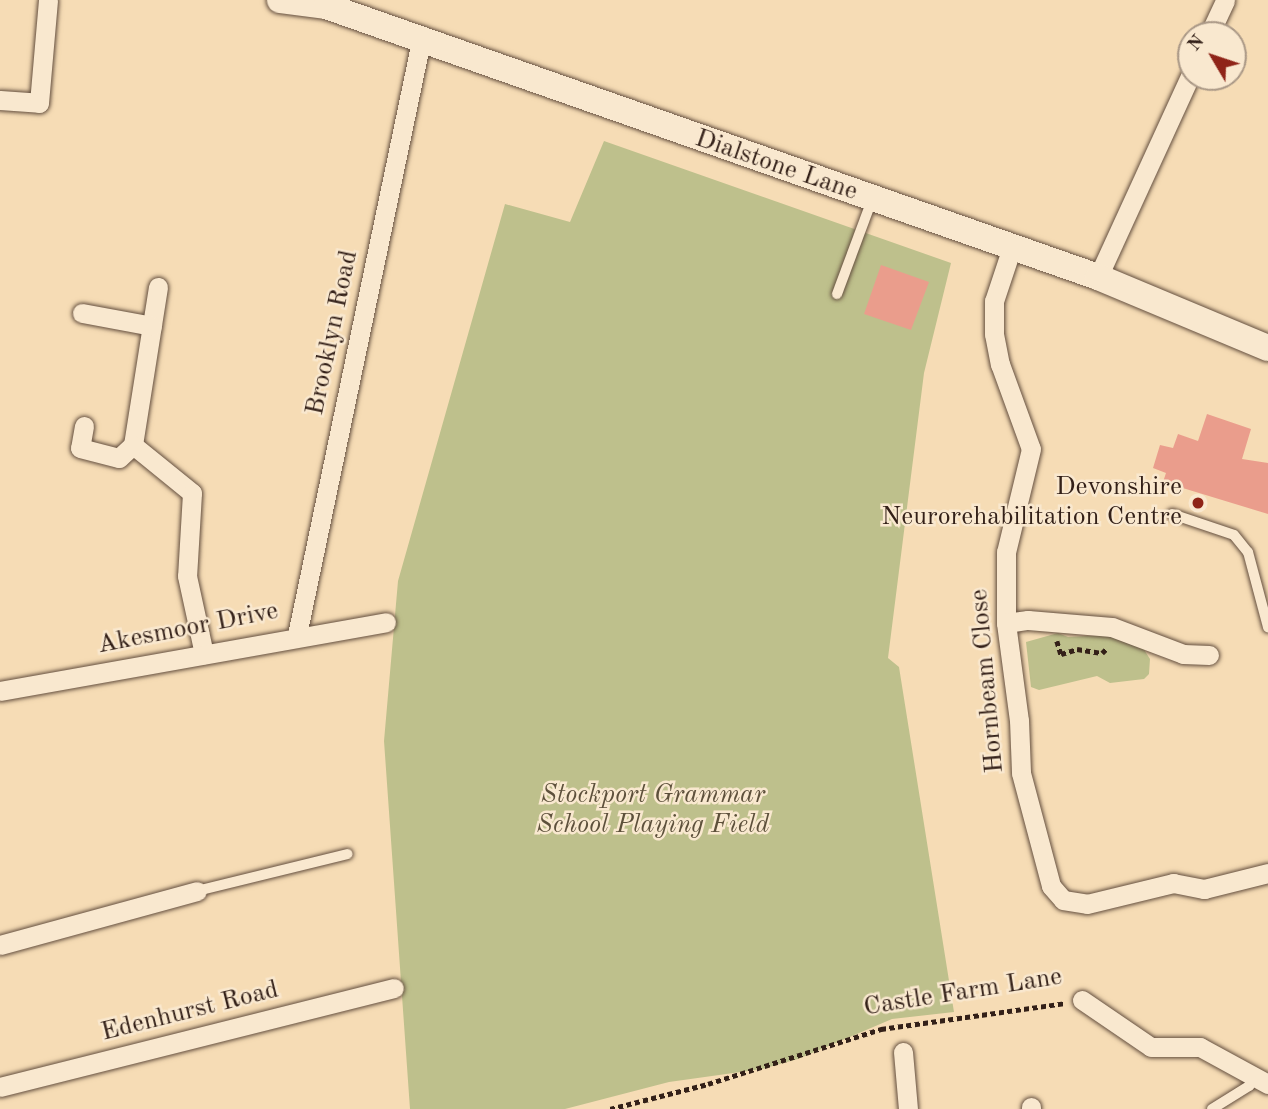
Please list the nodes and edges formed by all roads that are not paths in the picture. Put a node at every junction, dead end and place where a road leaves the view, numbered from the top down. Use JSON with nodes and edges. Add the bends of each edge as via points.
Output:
{"nodes":[{"id":1,"x":48,"y":0,"type":"edge"},
{"id":2,"x":280,"y":0,"type":"edge"},
{"id":3,"x":1225,"y":0,"type":"edge"},
{"id":4,"x":327,"y":3,"type":"edge"},
{"id":5,"x":1215,"y":21,"type":"edge"},
{"id":6,"x":421,"y":41,"type":"junction"},
{"id":7,"x":1183,"y":91,"type":"edge"},
{"id":8,"x":0,"y":100,"type":"edge"},
{"id":9,"x":872,"y":200,"type":"junction"},
{"id":10,"x":1010,"y":250,"type":"junction"},
{"id":11,"x":1098,"y":277,"type":"junction"},
{"id":12,"x":158,"y":287,"type":"dead end"},
{"id":13,"x":836,"y":294,"type":"dead end"},
{"id":14,"x":82,"y":313,"type":"dead end"},
{"id":15,"x":152,"y":326,"type":"junction"},
{"id":16,"x":1268,"y":348,"type":"edge"},
{"id":17,"x":84,"y":426,"type":"dead end"},
{"id":18,"x":133,"y":445,"type":"junction"},
{"id":19,"x":1172,"y":514,"type":"dead end"},
{"id":20,"x":386,"y":622,"type":"dead end"},
{"id":21,"x":1006,"y":623,"type":"junction"},
{"id":22,"x":1268,"y":627,"type":"edge"},
{"id":23,"x":296,"y":635,"type":"junction"},
{"id":24,"x":204,"y":654,"type":"junction"},
{"id":25,"x":1209,"y":655,"type":"dead end"},
{"id":26,"x":0,"y":691,"type":"edge"},
{"id":27,"x":348,"y":854,"type":"dead end"},
{"id":28,"x":1268,"y":873,"type":"edge"},
{"id":29,"x":197,"y":891,"type":"joint"},
{"id":30,"x":0,"y":945,"type":"edge"},
{"id":31,"x":394,"y":988,"type":"dead end"},
{"id":32,"x":1082,"y":1000,"type":"road end"},
{"id":33,"x":903,"y":1052,"type":"dead end"},
{"id":34,"x":1261,"y":1080,"type":"edge"},
{"id":35,"x":0,"y":1087,"type":"edge"},
{"id":36,"x":908,"y":1109,"type":"edge"},
{"id":37,"x":1212,"y":1109,"type":"edge"}],
"edges":[{"from":1,"to":8,"type":"street","via":[[39,103]]},
{"from":2,"to":4,"type":"street","name":"Dialstone Lane"},
{"from":3,"to":5,"type":"street"},
{"from":4,"to":6,"type":"street","name":"Dialstone Lane"},
{"from":6,"to":9,"type":"street","name":"Dialstone Lane"},
{"from":6,"to":23,"type":"street","name":"Brooklyn Road"},
{"from":7,"to":11,"type":"street"},
{"from":9,"to":10,"type":"street","name":"Dialstone Lane"},
{"from":9,"to":13,"type":"lane"},
{"from":10,"to":11,"type":"street","name":"Dialstone Lane"},
{"from":10,"to":21,"type":"street","name":"Hornbeam Close","via":[[994,301],[994,334],[1031,449],[1006,552]]},
{"from":11,"to":16,"type":"street","name":"Dialstone Lane"},
{"from":12,"to":15,"type":"street"},
{"from":14,"to":15,"type":"street"},
{"from":15,"to":18,"type":"street"},
{"from":17,"to":18,"type":"street","via":[[80,448],[119,458]]},
{"from":18,"to":24,"type":"street","via":[[192,494],[187,576]]},
{"from":19,"to":22,"type":"lane","via":[[1234,535],[1241,543],[1248,552]]},
{"from":20,"to":23,"type":"street","name":"Akesmoor Drive"},
{"from":21,"to":25,"type":"street","via":[[1028,620],[1112,627],[1183,654]]},
{"from":21,"to":28,"type":"street","name":"Hornbeam Close","via":[[1021,774],[1051,886],[1063,900],[1087,904],[1173,883],[1204,888]]},
{"from":23,"to":24,"type":"street","name":"Akesmoor Drive"},
{"from":24,"to":26,"type":"street","name":"Akesmoor Drive"},
{"from":27,"to":29,"type":"lane"},
{"from":29,"to":30,"type":"street"},
{"from":31,"to":35,"type":"street","name":"Edenhurst Road"},
{"from":32,"to":34,"type":"street","name":"Castle Farm Lane","via":[[1152,1047],[1200,1047]]},
{"from":33,"to":36,"type":"street","via":[[897,1076]]},
{"from":34,"to":37,"type":"lane"}]}
